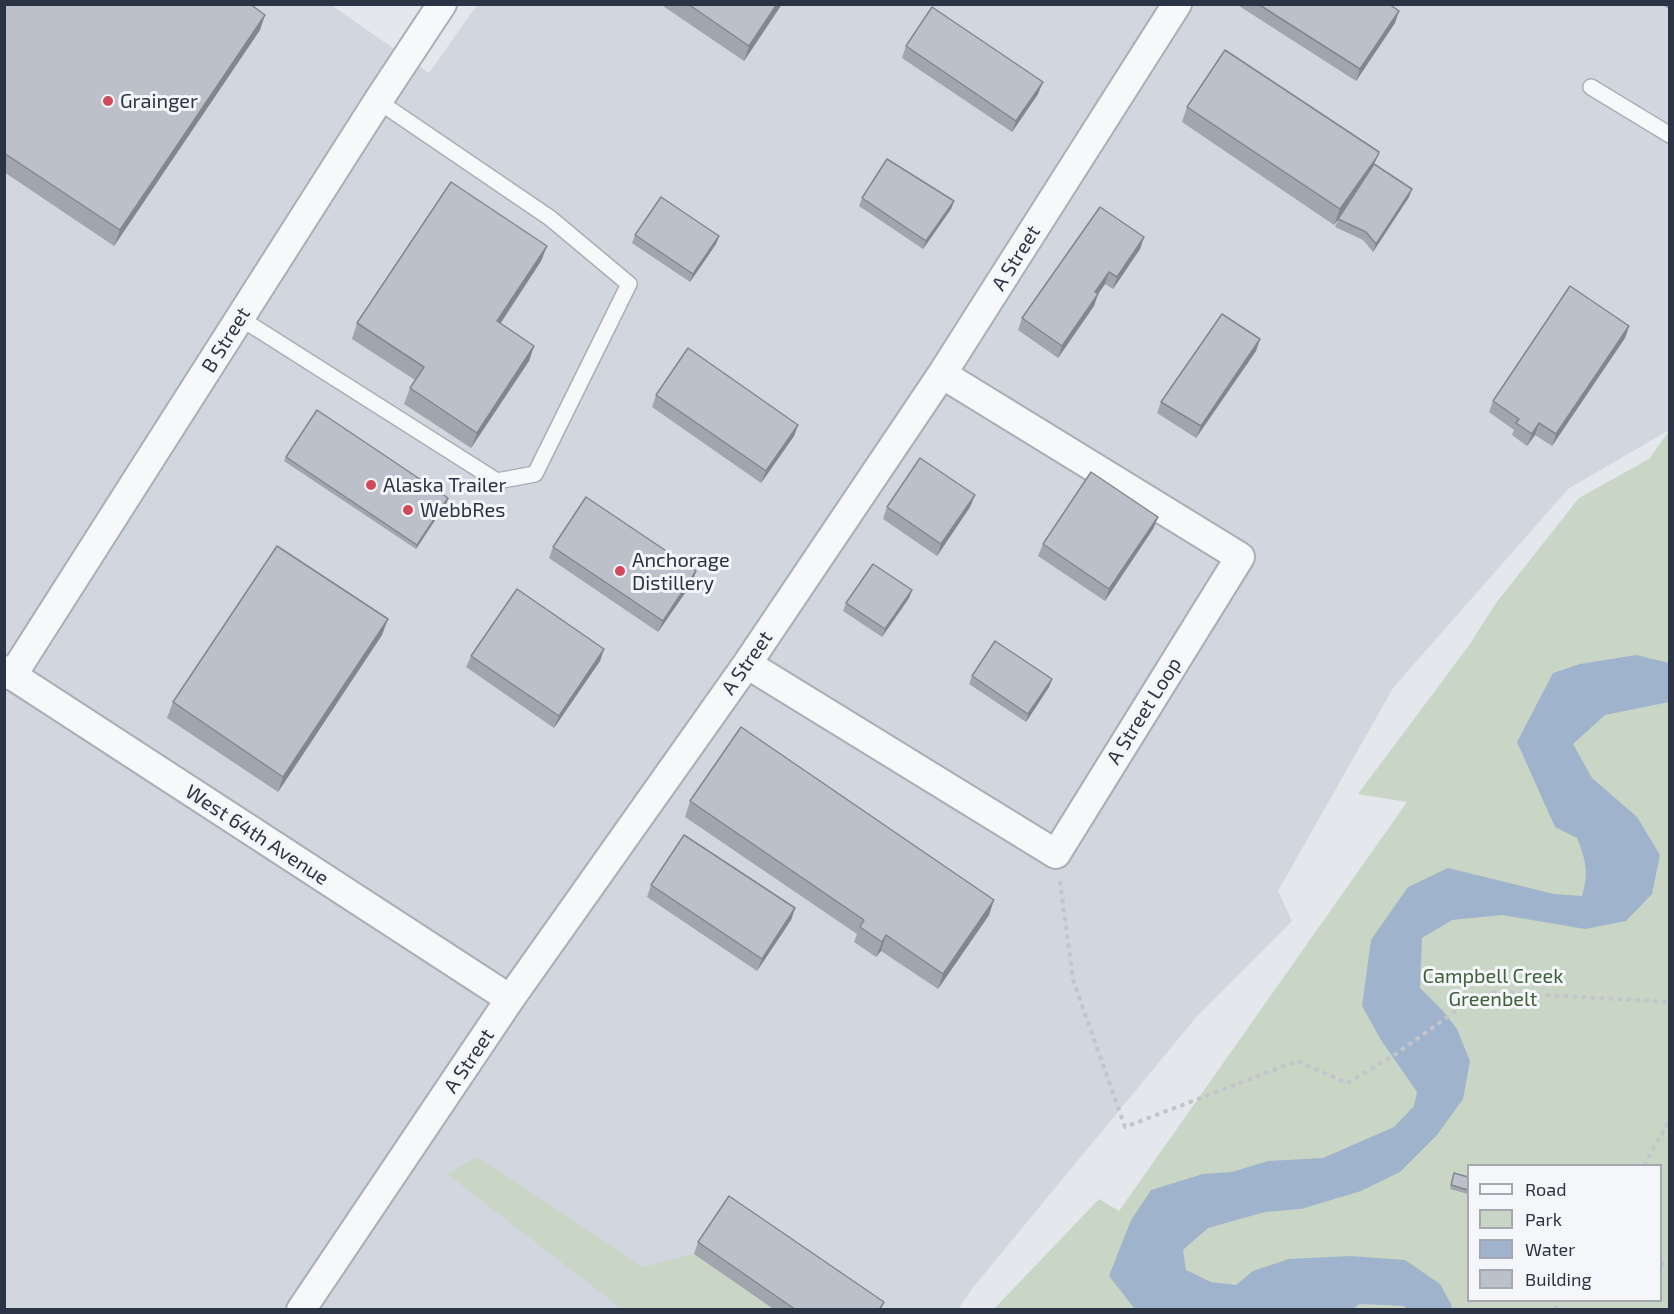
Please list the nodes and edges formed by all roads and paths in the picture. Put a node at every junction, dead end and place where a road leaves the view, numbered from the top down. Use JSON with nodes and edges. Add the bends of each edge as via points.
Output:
{"nodes":[{"id":1,"x":442,"y":4,"type":"edge"},
{"id":2,"x":1177,"y":4,"type":"edge"},
{"id":3,"x":1591,"y":87,"type":"dead end"},
{"id":4,"x":378,"y":101,"type":"junction"},
{"id":5,"x":1670,"y":135,"type":"edge"},
{"id":6,"x":240,"y":318,"type":"junction"},
{"id":7,"x":942,"y":374,"type":"junction"},
{"id":8,"x":747,"y":664,"type":"junction"},
{"id":9,"x":7,"y":677,"type":"edge"},
{"id":10,"x":1056,"y":854,"type":"junction"},
{"id":11,"x":510,"y":999,"type":"junction"},
{"id":12,"x":1670,"y":1002,"type":"edge"},
{"id":13,"x":1670,"y":1119,"type":"edge"},
{"id":14,"x":1645,"y":1164,"type":"edge"},
{"id":15,"x":301,"y":1310,"type":"edge"}],
"edges":[{"from":1,"to":4,"type":"street","name":"B Street"},
{"from":2,"to":7,"type":"street","name":"A Street"},
{"from":3,"to":5,"type":"lane"},
{"from":4,"to":6,"type":"street","name":"B Street"},
{"from":4,"to":6,"type":"lane","via":[[550,218],[629,284],[535,474],[497,481]]},
{"from":6,"to":9,"type":"street","name":"B Street"},
{"from":7,"to":8,"type":"street","name":"A Street"},
{"from":7,"to":10,"type":"street","name":"A Street Loop","via":[[1240,557]]},
{"from":8,"to":10,"type":"street"},
{"from":8,"to":11,"type":"street","name":"A Street"},
{"from":9,"to":11,"type":"street","name":"West 64th Avenue"},
{"from":10,"to":12,"type":"path","via":[[1073,980],[1125,1127],[1297,1061],[1347,1083],[1491,992]]},
{"from":11,"to":15,"type":"street","name":"A Street"},
{"from":13,"to":14,"type":"path"}]}
